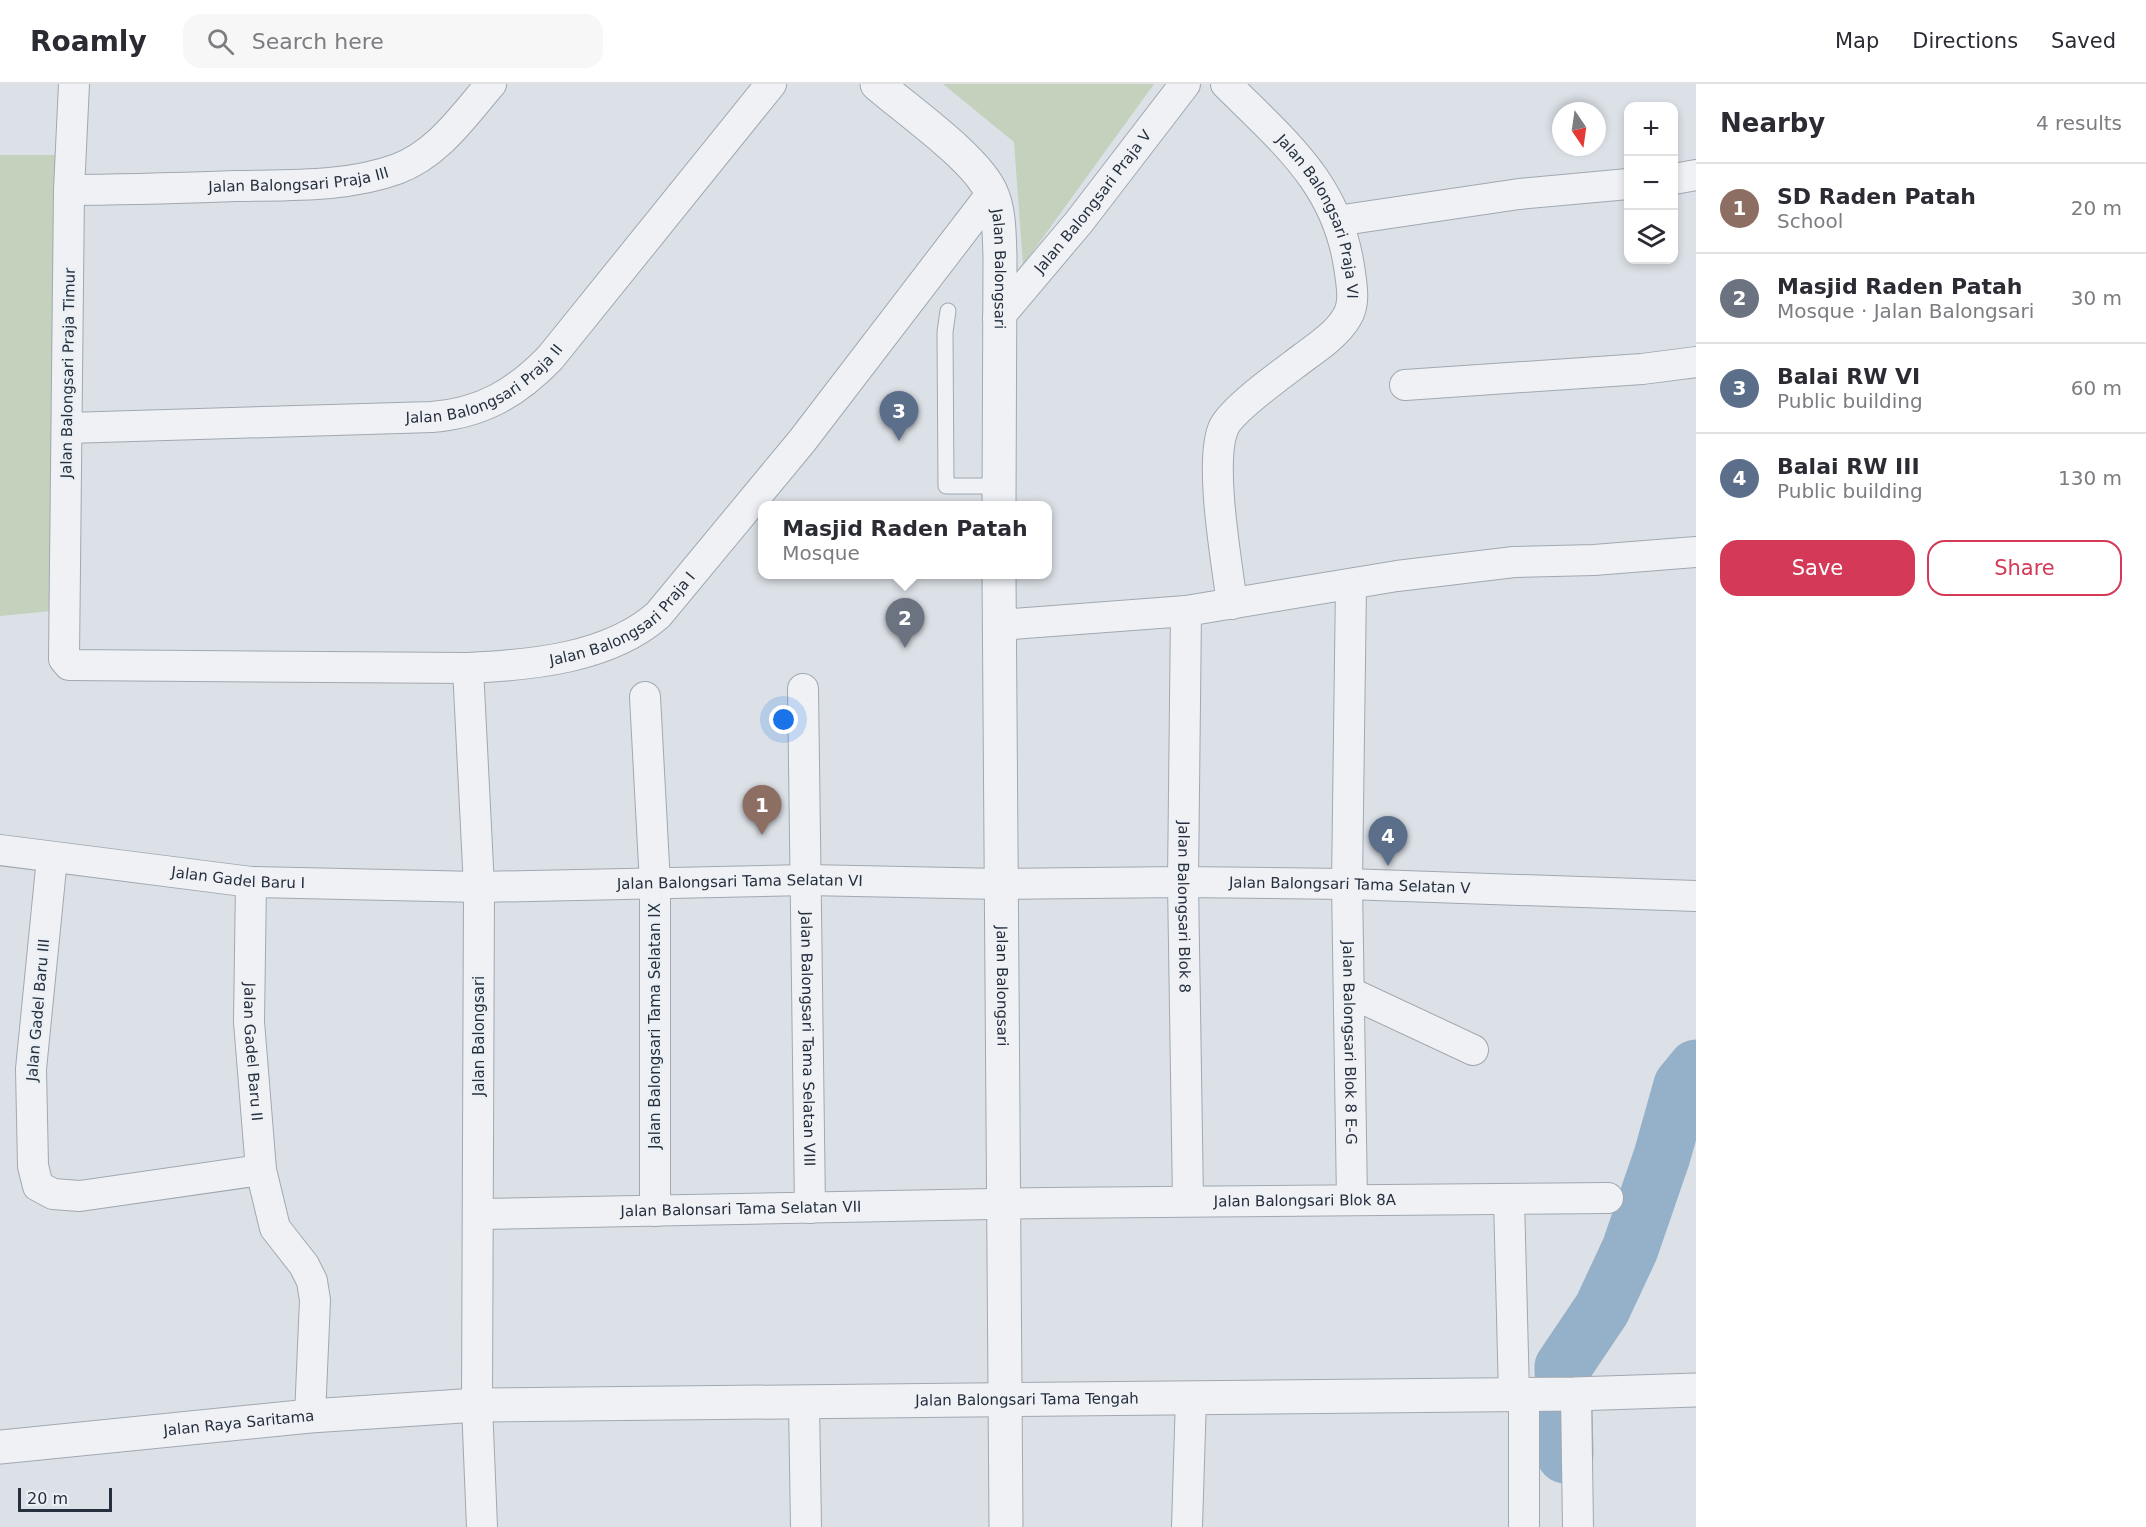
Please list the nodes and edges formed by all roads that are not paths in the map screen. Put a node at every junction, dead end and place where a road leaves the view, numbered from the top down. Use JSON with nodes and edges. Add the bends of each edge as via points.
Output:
{"nodes":[{"id":1,"x":74,"y":84,"type":"edge"},
{"id":2,"x":491,"y":84,"type":"edge"},
{"id":3,"x":771,"y":84,"type":"edge"},
{"id":4,"x":877,"y":84,"type":"edge"},
{"id":5,"x":1185,"y":84,"type":"edge"},
{"id":6,"x":1226,"y":84,"type":"edge"},
{"id":7,"x":1696,"y":175,"type":"edge"},
{"id":8,"x":1678,"y":178,"type":"edge"},
{"id":9,"x":1624,"y":184,"type":"edge"},
{"id":10,"x":69,"y":190,"type":"junction"},
{"id":11,"x":992,"y":193,"type":"junction"},
{"id":12,"x":1350,"y":219,"type":"dead end"},
{"id":13,"x":948,"y":311,"type":"dead end"},
{"id":14,"x":998,"y":318,"type":"junction"},
{"id":15,"x":1696,"y":362,"type":"edge"},
{"id":16,"x":1405,"y":386,"type":"dead end"},
{"id":17,"x":68,"y":428,"type":"junction"},
{"id":18,"x":999,"y":496,"type":"edge"},
{"id":19,"x":1696,"y":552,"type":"edge"},
{"id":20,"x":999,"y":579,"type":"edge"},
{"id":21,"x":1351,"y":585,"type":"junction"},
{"id":22,"x":1232,"y":604,"type":"junction"},
{"id":23,"x":1186,"y":611,"type":"junction"},
{"id":24,"x":1000,"y":625,"type":"junction"},
{"id":25,"x":65,"y":662,"type":"joint"},
{"id":26,"x":468,"y":668,"type":"junction"},
{"id":27,"x":803,"y":689,"type":"dead end"},
{"id":28,"x":645,"y":697,"type":"dead end"},
{"id":29,"x":0,"y":850,"type":"edge"},
{"id":30,"x":52,"y":858,"type":"junction"},
{"id":31,"x":807,"y":880,"type":"junction"},
{"id":32,"x":251,"y":882,"type":"junction"},
{"id":33,"x":1183,"y":882,"type":"junction"},
{"id":34,"x":656,"y":884,"type":"junction"},
{"id":35,"x":1001,"y":884,"type":"junction"},
{"id":36,"x":1347,"y":884,"type":"junction"},
{"id":37,"x":479,"y":887,"type":"junction"},
{"id":38,"x":1696,"y":896,"type":"edge"},
{"id":39,"x":1349,"y":992,"type":"junction"},
{"id":40,"x":1473,"y":1050,"type":"dead end"},
{"id":41,"x":261,"y":1170,"type":"junction"},
{"id":42,"x":1608,"y":1198,"type":"dead end"},
{"id":43,"x":1509,"y":1199,"type":"junction"},
{"id":44,"x":1352,"y":1200,"type":"junction"},
{"id":45,"x":1188,"y":1201,"type":"junction"},
{"id":46,"x":1002,"y":1205,"type":"junction"},
{"id":47,"x":810,"y":1208,"type":"junction"},
{"id":48,"x":655,"y":1211,"type":"junction"},
{"id":49,"x":480,"y":1214,"type":"junction"},
{"id":50,"x":1696,"y":1390,"type":"edge"},
{"id":51,"x":1546,"y":1394,"type":"junction"},
{"id":52,"x":1191,"y":1397,"type":"junction"},
{"id":53,"x":1004,"y":1400,"type":"junction"},
{"id":54,"x":804,"y":1402,"type":"junction"},
{"id":55,"x":477,"y":1405,"type":"junction"},
{"id":56,"x":310,"y":1416,"type":"junction"},
{"id":57,"x":0,"y":1447,"type":"edge"},
{"id":58,"x":482,"y":1527,"type":"edge"},
{"id":59,"x":806,"y":1527,"type":"edge"},
{"id":60,"x":1006,"y":1527,"type":"edge"},
{"id":61,"x":1187,"y":1527,"type":"edge"},
{"id":62,"x":1524,"y":1527,"type":"edge"},
{"id":63,"x":1578,"y":1527,"type":"edge"}],
"edges":[{"from":1,"to":10,"type":"street","name":"Jalan Balongsari Praja Timur"},
{"from":2,"to":10,"type":"street","name":"Jalan Balongsari Praja III","via":[[430,150],[387,171],[307,184]]},
{"from":3,"to":17,"type":"street","name":"Jalan Balongsari Praja II","via":[[550,358],[508,395],[483,408],[432,417]]},
{"from":4,"to":11,"type":"street","name":"Jalan Balongsari","via":[[978,170]]},
{"from":5,"to":14,"type":"street","name":"Jalan Balongsari Praja V","via":[[1079,222]]},
{"from":6,"to":22,"type":"street","name":"Jalan Balongsari Praja VI","via":[[1310,169],[1338,221],[1348,253],[1352,286],[1347,318],[1322,344],[1224,425],[1219,441],[1220,510]]},
{"from":7,"to":8,"type":"street"},
{"from":9,"to":12,"type":"street","via":[[1519,194]]},
{"from":10,"to":17,"type":"street","name":"Jalan Balongsari Praja Timur"},
{"from":11,"to":14,"type":"street","name":"Jalan Balongsari","via":[[1000,248]]},
{"from":11,"to":26,"type":"street","name":"Jalan Balongsari Praja I","via":[[802,441],[658,615],[640,630],[588,651],[525,665]]},
{"from":13,"to":18,"type":"lane","via":[[946,486]]},
{"from":14,"to":18,"type":"street","name":"Jalan Balongsari"},
{"from":15,"to":16,"type":"street"},
{"from":17,"to":25,"type":"street","name":"Jalan Balongsari Praja Timur"},
{"from":19,"to":21,"type":"street","via":[[1514,562]]},
{"from":20,"to":24,"type":"street","name":"Jalan Balongsari"},
{"from":21,"to":22,"type":"street"},
{"from":21,"to":36,"type":"street","name":"Jalan Balongsari Blok 8 E-G"},
{"from":22,"to":23,"type":"street"},
{"from":23,"to":24,"type":"street"},
{"from":23,"to":33,"type":"street","name":"Jalan Balongsari Blok 8"},
{"from":24,"to":35,"type":"street","name":"Jalan Balongsari"},
{"from":25,"to":26,"type":"street","name":"Jalan Balongsari Praja I"},
{"from":26,"to":37,"type":"street","name":"Jalan Balongsari"},
{"from":27,"to":31,"type":"street","name":"Jalan Balongsari Tama Selatan VIII"},
{"from":28,"to":34,"type":"street","name":"Jalan Balongsari Tama Selatan IX"},
{"from":29,"to":30,"type":"street","name":"Jalan Gadel Baru I"},
{"from":30,"to":32,"type":"street","name":"Jalan Gadel Baru I"},
{"from":30,"to":41,"type":"street","name":"Jalan Gadel Baru III","via":[[31,1069],[33,1166],[38,1186],[53,1194],[80,1196]]},
{"from":31,"to":34,"type":"street","name":"Jalan Balongsari Tama Selatan VI"},
{"from":31,"to":35,"type":"street","name":"Jalan Balongsari Tama Selatan VI"},
{"from":31,"to":47,"type":"street","name":"Jalan Balongsari Tama Selatan VIII"},
{"from":32,"to":37,"type":"street","name":"Jalan Gadel Baru I"},
{"from":32,"to":41,"type":"street","name":"Jalan Gadel Baru II","via":[[249,1022]]},
{"from":33,"to":35,"type":"street","name":"Jalan Balongsari Tama Selatan V"},
{"from":33,"to":36,"type":"street","name":"Jalan Balongsari Tama Selatan V"},
{"from":33,"to":45,"type":"street","name":"Jalan Balongsari Blok 8"},
{"from":34,"to":37,"type":"street","name":"Jalan Balongsari Tama Selatan VI"},
{"from":34,"to":48,"type":"street","name":"Jalan Balongsari Tama Selatan IX"},
{"from":35,"to":46,"type":"street","name":"Jalan Balongsari"},
{"from":36,"to":38,"type":"street","name":"Jalan Balongsari Tama Selatan V"},
{"from":36,"to":39,"type":"street","name":"Jalan Balongsari Blok 8 E-G"},
{"from":37,"to":49,"type":"street","name":"Jalan Balongsari"},
{"from":39,"to":40,"type":"street"},
{"from":39,"to":44,"type":"street","name":"Jalan Balongsari Blok 8 E-G"},
{"from":41,"to":56,"type":"street","name":"Jalan Gadel Baru II","via":[[273,1220],[312,1281],[315,1300]]},
{"from":42,"to":43,"type":"street","name":"Jalan Balongsari Blok 8A"},
{"from":43,"to":44,"type":"street","name":"Jalan Balongsari Blok 8A"},
{"from":43,"to":51,"type":"street"},
{"from":44,"to":45,"type":"street","name":"Jalan Balongsari Blok 8A"},
{"from":45,"to":46,"type":"street","name":"Jalan Balongsari Blok 8A"},
{"from":46,"to":47,"type":"street","name":"Jalan Balonsari Tama Selatan VII"},
{"from":46,"to":53,"type":"street","name":"Jalan Balongsari"},
{"from":47,"to":48,"type":"street","name":"Jalan Balonsari Tama Selatan VII"},
{"from":48,"to":49,"type":"street","name":"Jalan Balonsari Tama Selatan VII"},
{"from":49,"to":55,"type":"street","name":"Jalan Balongsari"},
{"from":50,"to":51,"type":"street","name":"Jalan Balongsari Tama Tengah"},
{"from":51,"to":52,"type":"street","name":"Jalan Balongsari Tama Tengah"},
{"from":51,"to":62,"type":"street"},
{"from":51,"to":63,"type":"street"},
{"from":52,"to":53,"type":"street","name":"Jalan Balongsari Tama Tengah"},
{"from":52,"to":61,"type":"street"},
{"from":53,"to":54,"type":"street","name":"Jalan Balongsari Tama Tengah"},
{"from":53,"to":60,"type":"street","name":"Jalan Balongsari"},
{"from":54,"to":55,"type":"street","name":"Jalan Balongsari Tama Tengah"},
{"from":54,"to":59,"type":"street"},
{"from":55,"to":56,"type":"street","name":"Jalan Raya Saritama"},
{"from":55,"to":58,"type":"street","name":"Jalan Balongsari"},
{"from":56,"to":57,"type":"street","name":"Jalan Raya Saritama"}]}
